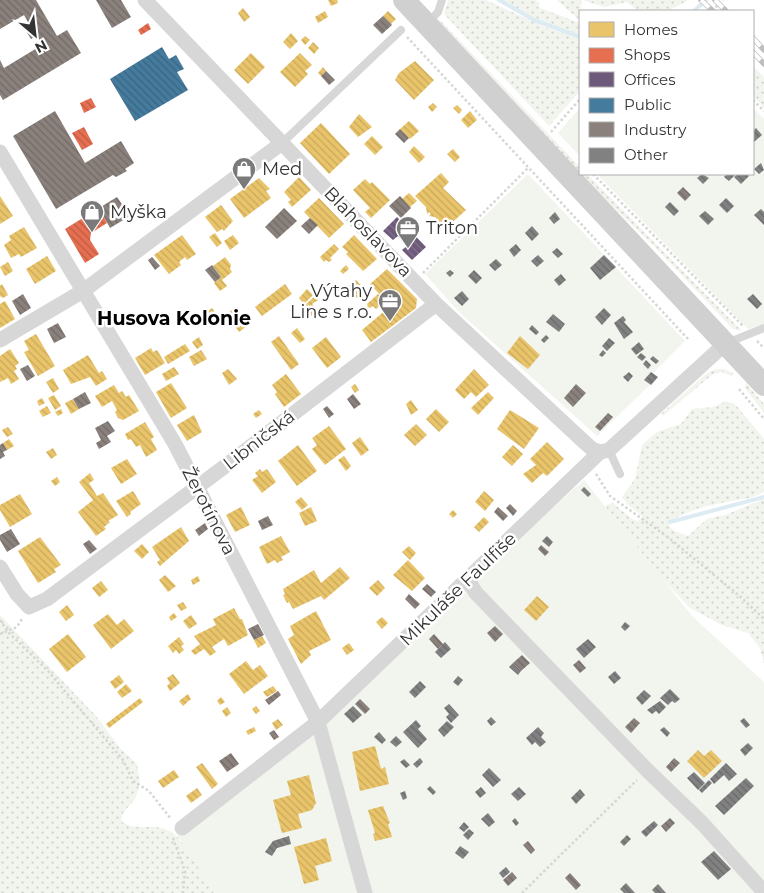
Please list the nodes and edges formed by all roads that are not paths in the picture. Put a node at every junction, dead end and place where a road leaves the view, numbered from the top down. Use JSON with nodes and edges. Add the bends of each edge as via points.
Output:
{"nodes":[{"id":1,"x":145,"y":0,"type":"edge"},
{"id":2,"x":404,"y":0,"type":"edge"},
{"id":3,"x":442,"y":0,"type":"edge"},
{"id":4,"x":427,"y":24,"type":"junction"},
{"id":5,"x":401,"y":30,"type":"road end"},
{"id":6,"x":282,"y":143,"type":"junction"},
{"id":7,"x":0,"y":152,"type":"edge"},
{"id":8,"x":83,"y":291,"type":"junction"},
{"id":9,"x":436,"y":304,"type":"junction"},
{"id":10,"x":764,"y":328,"type":"edge"},
{"id":11,"x":0,"y":340,"type":"edge"},
{"id":12,"x":726,"y":344,"type":"junction"},
{"id":13,"x":764,"y":385,"type":"edge"},
{"id":14,"x":605,"y":451,"type":"junction"},
{"id":15,"x":620,"y":474,"type":"dead end"},
{"id":16,"x":196,"y":488,"type":"junction"},
{"id":17,"x":0,"y":567,"type":"edge"},
{"id":18,"x":468,"y":580,"type":"junction"},
{"id":19,"x":318,"y":722,"type":"junction"},
{"id":20,"x":174,"y":828,"type":"road end"},
{"id":21,"x":764,"y":892,"type":"edge"},
{"id":22,"x":365,"y":893,"type":"edge"}],
"edges":[{"from":1,"to":6,"type":"street","name":"Blahoslavova"},
{"from":2,"to":4,"type":"main road"},
{"from":3,"to":4,"type":"lane","via":[[438,12]]},
{"from":4,"to":12,"type":"main road"},
{"from":5,"to":6,"type":"lane"},
{"from":6,"to":8,"type":"street"},
{"from":6,"to":9,"type":"street","name":"Blahoslavova"},
{"from":7,"to":8,"type":"street","name":"Žerotínova"},
{"from":8,"to":11,"type":"street"},
{"from":8,"to":16,"type":"street","name":"Žerotínova","via":[[175,444]]},
{"from":9,"to":14,"type":"street","name":"Blahoslavova","via":[[592,449]]},
{"from":9,"to":16,"type":"street","name":"Libničská"},
{"from":10,"to":12,"type":"lane"},
{"from":12,"to":13,"type":"main road"},
{"from":12,"to":14,"type":"street","name":"Mikuláše Faulfiše"},
{"from":14,"to":15,"type":"lane"},
{"from":14,"to":18,"type":"street","name":"Mikuláše Faulfiše"},
{"from":16,"to":17,"type":"street","name":"Libničská","via":[[47,599],[29,607]]},
{"from":16,"to":19,"type":"street","name":"Žerotínova"},
{"from":18,"to":19,"type":"street","name":"Mikuláše Faulfiše"},
{"from":18,"to":21,"type":"street","via":[[476,593],[702,823]]},
{"from":19,"to":20,"type":"street","name":"Mikuláše Faulfiše"},
{"from":19,"to":22,"type":"street","name":"Žerotínova"}]}
